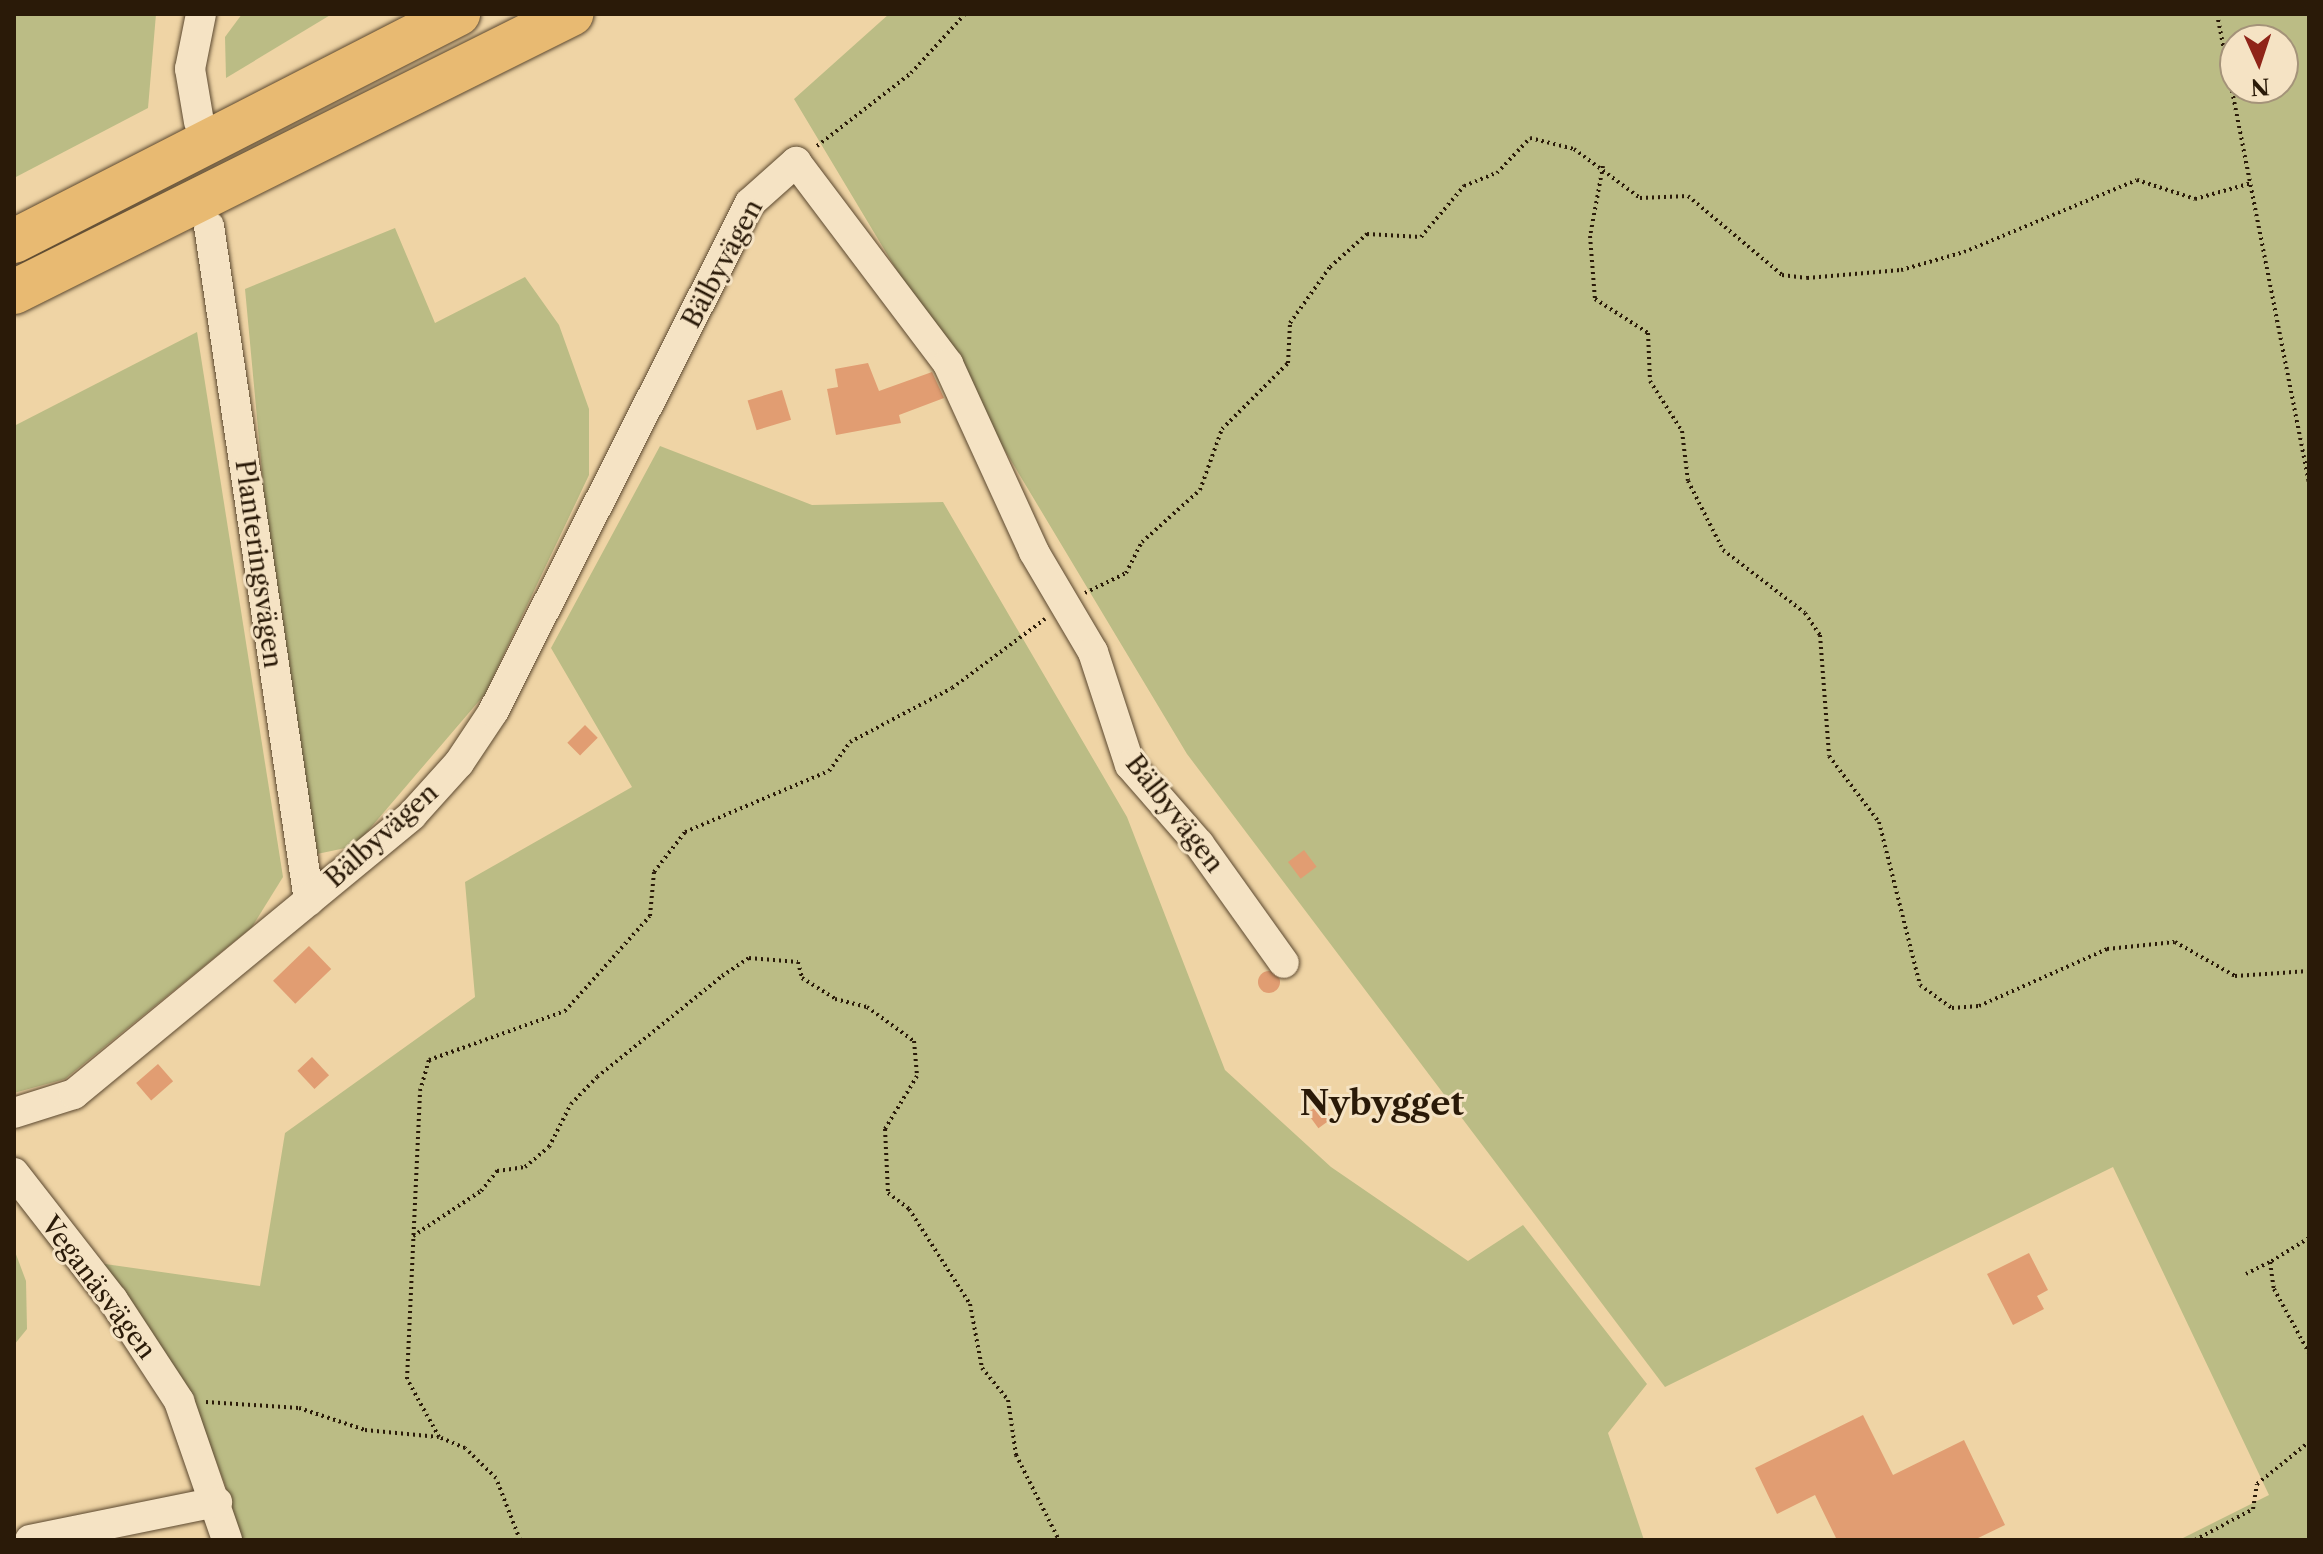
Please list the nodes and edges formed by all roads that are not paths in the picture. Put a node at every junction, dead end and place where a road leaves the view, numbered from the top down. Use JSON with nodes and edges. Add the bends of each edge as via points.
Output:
{"nodes":[{"id":1,"x":201,"y":14,"type":"edge"},
{"id":2,"x":458,"y":14,"type":"edge"},
{"id":3,"x":571,"y":14,"type":"edge"},
{"id":4,"x":199,"y":122,"type":"dead end"},
{"id":5,"x":209,"y":226,"type":"dead end"},
{"id":6,"x":14,"y":241,"type":"edge"},
{"id":7,"x":14,"y":292,"type":"edge"},
{"id":8,"x":309,"y":901,"type":"junction"},
{"id":9,"x":1284,"y":963,"type":"dead end"},
{"id":10,"x":14,"y":1113,"type":"edge"},
{"id":11,"x":14,"y":1173,"type":"edge"},
{"id":12,"x":217,"y":1502,"type":"junction"},
{"id":13,"x":30,"y":1540,"type":"edge"},
{"id":14,"x":227,"y":1540,"type":"edge"}],
"edges":[{"from":1,"to":4,"type":"street","via":[[190,69]]},
{"from":2,"to":6,"type":"highway"},
{"from":3,"to":7,"type":"highway"},
{"from":5,"to":8,"type":"street","name":"Planteringsvägen"},
{"from":8,"to":9,"type":"street","name":"Bälbyvägen","via":[[412,815],[481,732],[750,203],[796,162],[948,364],[1093,652],[1130,765],[1199,844]]},
{"from":8,"to":10,"type":"street","name":"Bälbyvägen","via":[[74,1094]]},
{"from":11,"to":12,"type":"street","name":"Veganäsvägen","via":[[113,1300],[179,1401]]},
{"from":12,"to":13,"type":"street"},
{"from":12,"to":14,"type":"street","name":"Veganäsvägen"}]}
